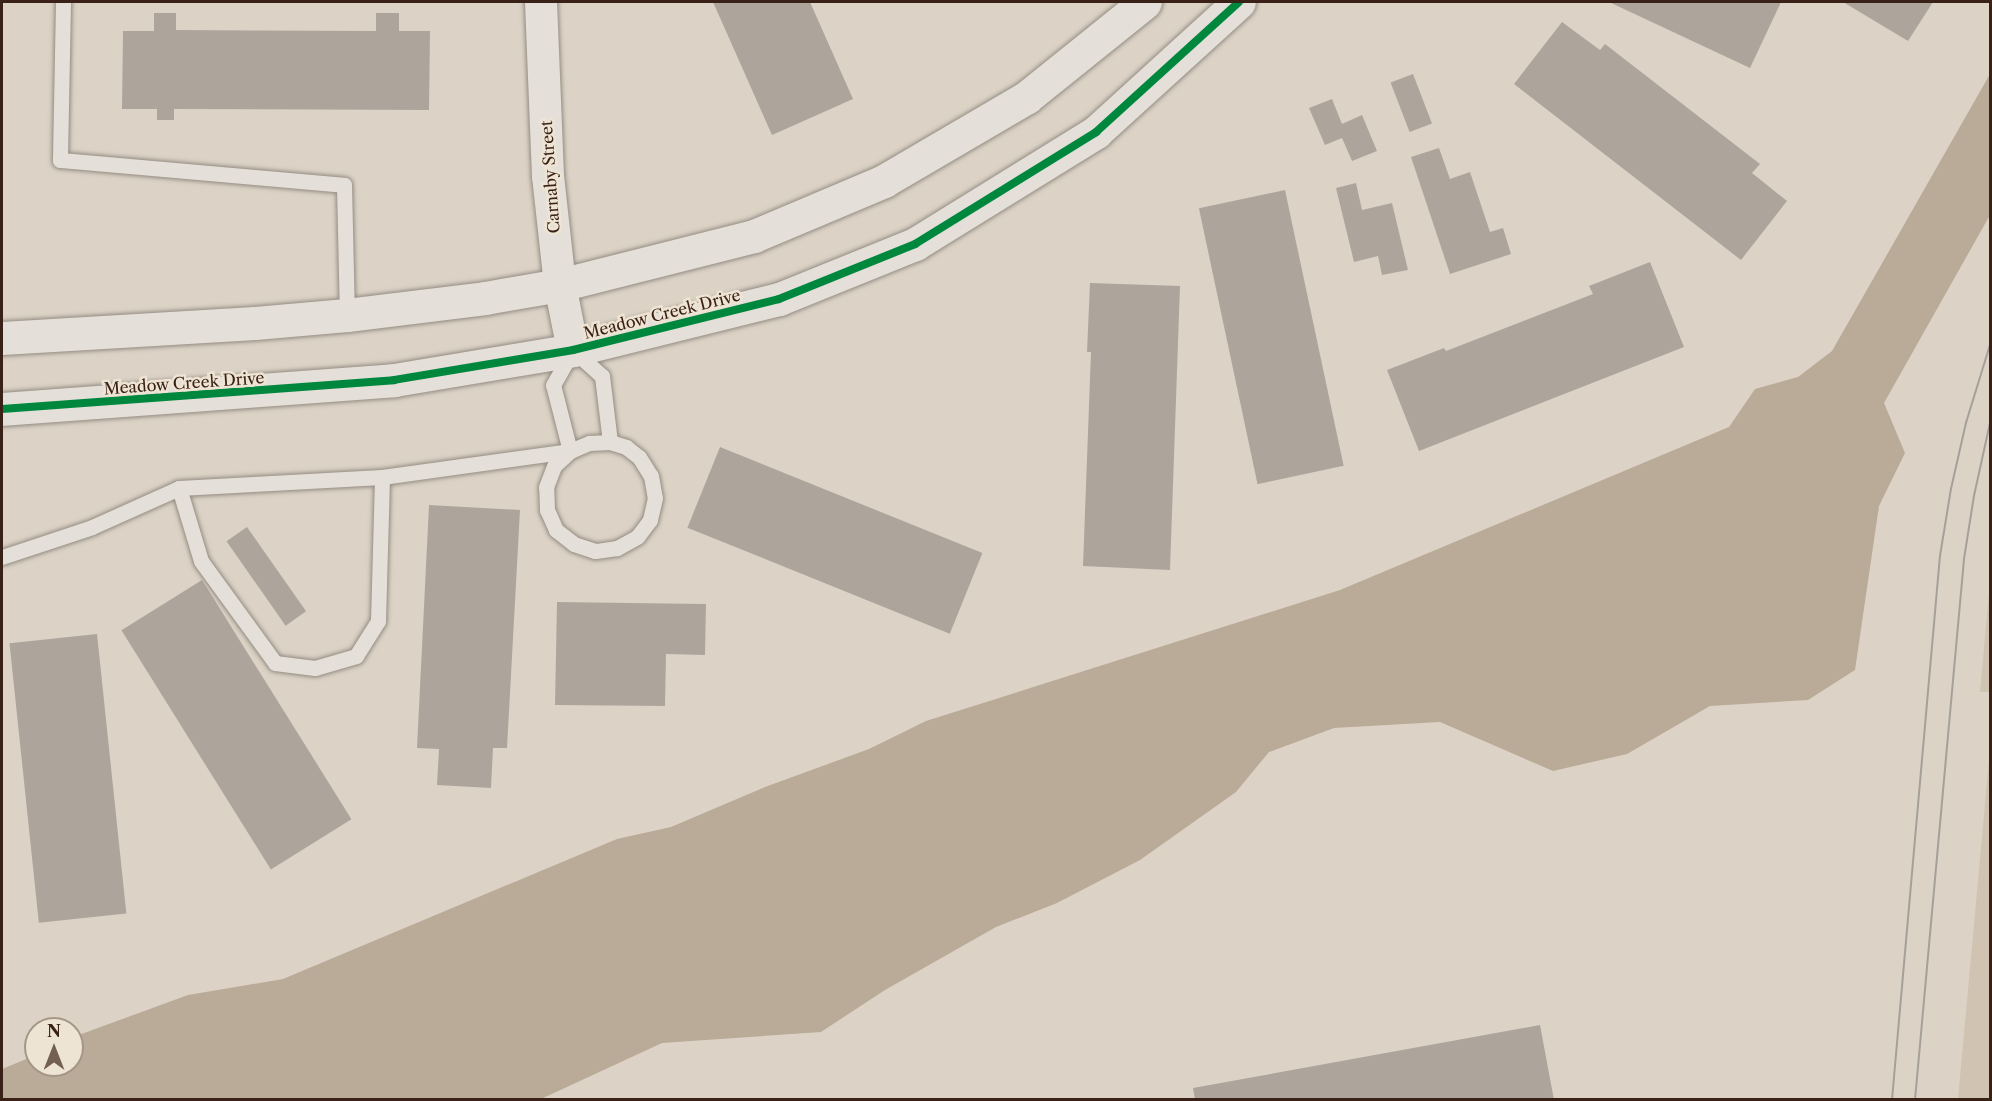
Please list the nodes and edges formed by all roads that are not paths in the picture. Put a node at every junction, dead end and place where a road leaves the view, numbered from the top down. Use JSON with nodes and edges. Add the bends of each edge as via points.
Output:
{"nodes":[{"id":1,"x":63,"y":2,"type":"edge"},
{"id":2,"x":541,"y":2,"type":"edge"},
{"id":3,"x":1145,"y":2,"type":"edge"},
{"id":4,"x":1239,"y":2,"type":"edge"},
{"id":5,"x":560,"y":285,"type":"junction"},
{"id":6,"x":347,"y":315,"type":"junction"},
{"id":7,"x":2,"y":338,"type":"edge"},
{"id":8,"x":573,"y":350,"type":"junction"},
{"id":9,"x":2,"y":409,"type":"edge"},
{"id":10,"x":610,"y":442,"type":"junction"},
{"id":11,"x":570,"y":451,"type":"junction"},
{"id":12,"x":382,"y":477,"type":"junction"},
{"id":13,"x":179,"y":488,"type":"junction"},
{"id":14,"x":2,"y":556,"type":"edge"}],
"edges":[{"from":1,"to":6,"type":"lane","via":[[60,160],[344,185]]},
{"from":2,"to":5,"type":"street","name":"Carnaby Street","via":[[548,176]]},
{"from":3,"to":5,"type":"street","via":[[1028,97],[884,181],[754,236]]},
{"from":4,"to":8,"type":"street","name":"Meadow Creek Drive","via":[[1096,132],[915,244],[779,299]]},
{"from":5,"to":6,"type":"street"},
{"from":5,"to":8,"type":"street","name":"Carnaby Street"},
{"from":6,"to":7,"type":"street"},
{"from":8,"to":9,"type":"street","name":"Meadow Creek Drive","via":[[393,380]]},
{"from":8,"to":10,"type":"lane","via":[[602,376]]},
{"from":8,"to":11,"type":"lane","via":[[553,385]]},
{"from":10,"to":11,"type":"lane","via":[[589,443]]},
{"from":10,"to":11,"type":"lane","via":[[626,447],[639,458],[651,476],[656,498],[650,520],[637,537],[617,549],[595,551],[574,544],[556,530],[547,510],[546,488],[554,466]]},
{"from":11,"to":12,"type":"lane"},
{"from":12,"to":13,"type":"lane"},
{"from":12,"to":13,"type":"lane","via":[[378,621],[356,656],[315,668],[274,663],[201,561]]},
{"from":13,"to":14,"type":"lane","via":[[92,527]]}]}
